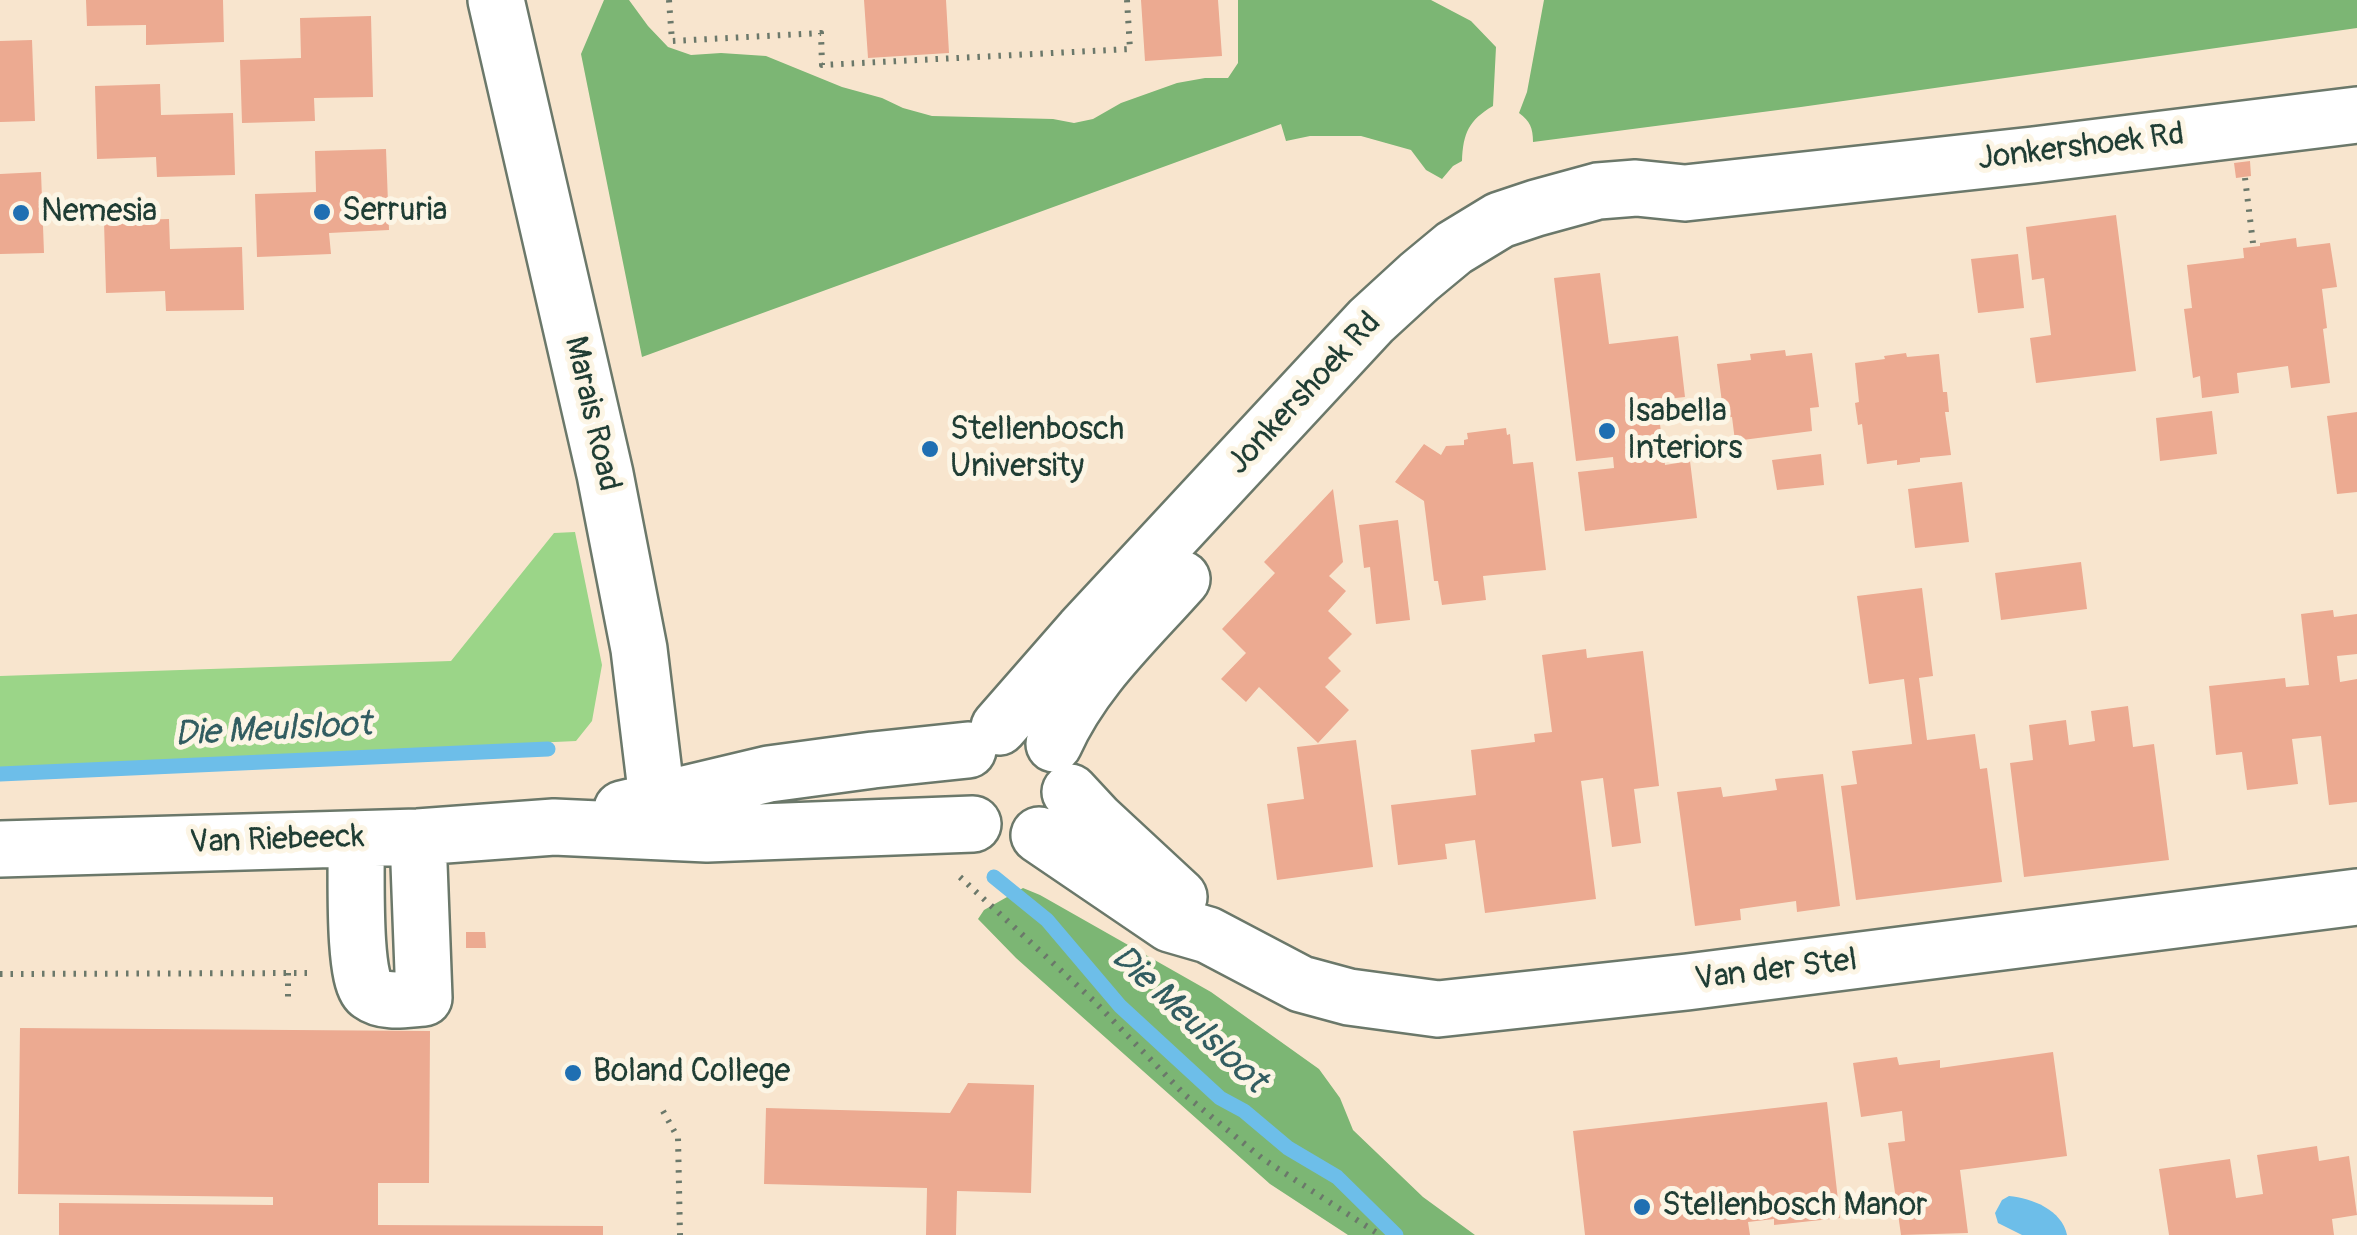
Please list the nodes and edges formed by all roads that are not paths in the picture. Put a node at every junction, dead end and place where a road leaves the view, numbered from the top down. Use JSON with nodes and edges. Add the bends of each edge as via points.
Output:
{"nodes":[{"id":1,"x":496,"y":0,"type":"edge"},
{"id":2,"x":2357,"y":115,"type":"edge"},
{"id":3,"x":1686,"y":193,"type":"junction"},
{"id":4,"x":984,"y":739,"type":"junction"},
{"id":5,"x":1062,"y":768,"type":"junction"},
{"id":6,"x":659,"y":816,"type":"junction"},
{"id":7,"x":1039,"y":835,"type":"junction"},
{"id":8,"x":418,"y":836,"type":"junction"},
{"id":9,"x":356,"y":839,"type":"junction"},
{"id":10,"x":965,"y":845,"type":"junction"},
{"id":11,"x":0,"y":849,"type":"edge"},
{"id":12,"x":2357,"y":897,"type":"edge"},
{"id":13,"x":1208,"y":935,"type":"junction"}],
"edges":[{"from":1,"to":6,"type":"street","name":"Marais Road","via":[[606,474],[639,650]]},
{"from":2,"to":3,"type":"street","name":"Jonkershoek Rd"},
{"from":3,"to":4,"type":"street","name":"Jonkershoek Rd","via":[[1598,191],[1500,220],[1454,248],[1371,321]]},
{"from":3,"to":5,"type":"street","name":"Jonkershoek Rd","via":[[1584,218],[1502,251],[1440,299],[1095,675],[1067,715]]},
{"from":4,"to":5,"type":"street","via":[[1023,728],[1040,734]]},
{"from":4,"to":6,"type":"street","name":"Van Riebeeck","via":[[769,774]]},
{"from":4,"to":10,"type":"street","via":[[960,764],[957,780]]},
{"from":5,"to":7,"type":"street","via":[[1065,809]]},
{"from":5,"to":13,"type":"street","name":"Van der Stel","via":[[1096,820],[1190,906]]},
{"from":6,"to":8,"type":"street","name":"Van Riebeeck"},
{"from":6,"to":10,"type":"street","name":"Van Riebeeck","via":[[721,834]]},
{"from":7,"to":10,"type":"street","via":[[988,835]]},
{"from":7,"to":13,"type":"street","name":"Van der Stel","via":[[1170,924]]},
{"from":8,"to":9,"type":"street","name":"Van Riebeeck"},
{"from":8,"to":9,"type":"street","via":[[424,998],[386,1000],[362,986]]},
{"from":9,"to":11,"type":"street","name":"Van Riebeeck"},
{"from":12,"to":13,"type":"street","name":"Van der Stel","via":[[1438,1009],[1302,984]]}]}
